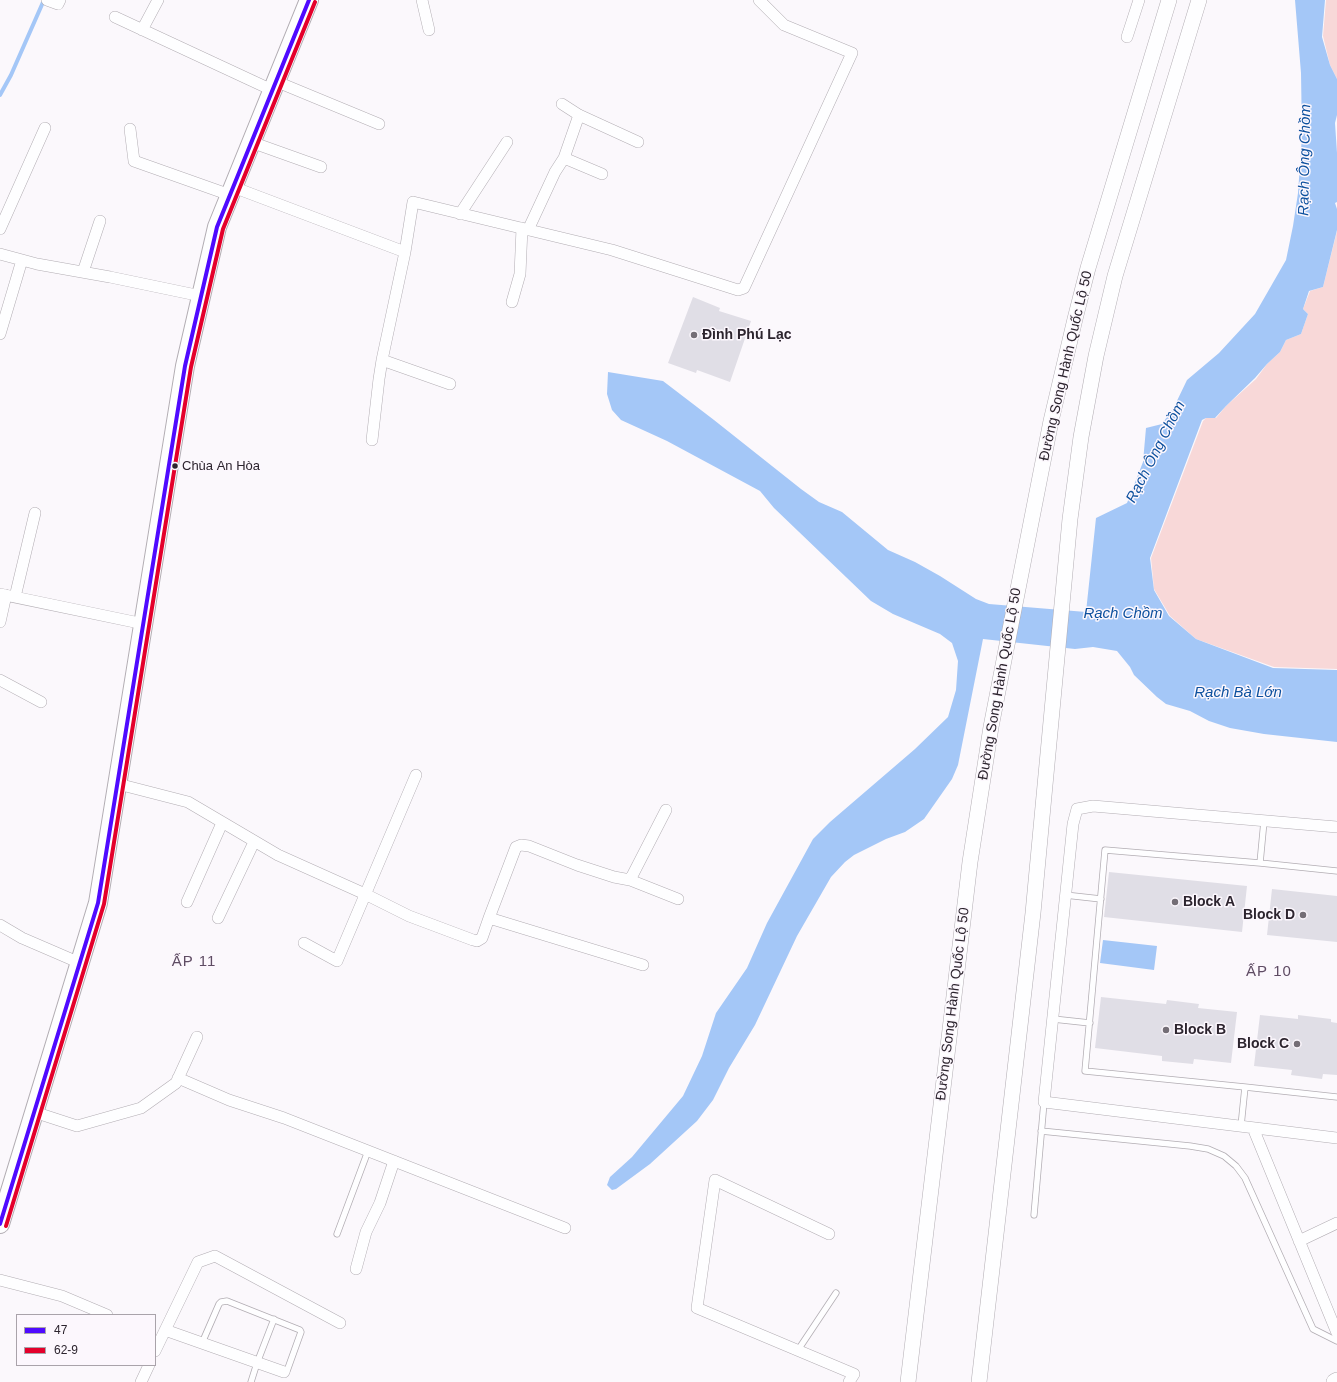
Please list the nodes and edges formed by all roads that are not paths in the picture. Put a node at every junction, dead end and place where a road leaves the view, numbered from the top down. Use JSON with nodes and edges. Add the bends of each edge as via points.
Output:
{"nodes":[{"id":1,"x":158,"y":0,"type":"edge"},
{"id":2,"x":309,"y":0,"type":"edge"},
{"id":3,"x":422,"y":0,"type":"edge"},
{"id":4,"x":759,"y":0,"type":"edge"},
{"id":5,"x":1139,"y":0,"type":"edge"},
{"id":6,"x":1169,"y":0,"type":"edge"},
{"id":7,"x":1198,"y":0,"type":"edge"},
{"id":8,"x":115,"y":18,"type":"dead end"},
{"id":9,"x":142,"y":30,"type":"junction"},
{"id":10,"x":429,"y":30,"type":"dead end"},
{"id":11,"x":1127,"y":37,"type":"dead end"},
{"id":12,"x":274,"y":85,"type":"junction"},
{"id":13,"x":562,"y":104,"type":"dead end"},
{"id":14,"x":579,"y":115,"type":"junction"},
{"id":15,"x":379,"y":124,"type":"dead end"},
{"id":16,"x":45,"y":128,"type":"dead end"},
{"id":17,"x":130,"y":129,"type":"dead end"},
{"id":18,"x":251,"y":142,"type":"junction"},
{"id":19,"x":507,"y":142,"type":"dead end"},
{"id":20,"x":638,"y":142,"type":"dead end"},
{"id":21,"x":564,"y":158,"type":"junction"},
{"id":22,"x":321,"y":167,"type":"dead end"},
{"id":23,"x":602,"y":174,"type":"dead end"},
{"id":24,"x":232,"y":191,"type":"junction"},
{"id":25,"x":460,"y":214,"type":"junction"},
{"id":26,"x":100,"y":221,"type":"dead end"},
{"id":27,"x":0,"y":229,"type":"edge"},
{"id":28,"x":525,"y":229,"type":"junction"},
{"id":29,"x":404,"y":252,"type":"junction"},
{"id":30,"x":0,"y":254,"type":"edge"},
{"id":31,"x":22,"y":260,"type":"junction"},
{"id":32,"x":84,"y":272,"type":"junction"},
{"id":33,"x":201,"y":296,"type":"junction"},
{"id":34,"x":512,"y":302,"type":"dead end"},
{"id":35,"x":0,"y":334,"type":"edge"},
{"id":36,"x":382,"y":360,"type":"junction"},
{"id":37,"x":450,"y":384,"type":"dead end"},
{"id":38,"x":372,"y":440,"type":"dead end"},
{"id":39,"x":35,"y":513,"type":"dead end"},
{"id":40,"x":7,"y":595,"type":"edge"},
{"id":41,"x":0,"y":622,"type":"edge"},
{"id":42,"x":144,"y":624,"type":"junction"},
{"id":43,"x":0,"y":680,"type":"edge"},
{"id":44,"x":40,"y":702,"type":"dead end"},
{"id":45,"x":416,"y":775,"type":"dead end"},
{"id":46,"x":118,"y":784,"type":"junction"},
{"id":47,"x":666,"y":810,"type":"dead end"},
{"id":48,"x":1264,"y":820,"type":"junction"},
{"id":49,"x":222,"y":823,"type":"junction"},
{"id":50,"x":1337,"y":827,"type":"edge"},
{"id":51,"x":254,"y":842,"type":"junction"},
{"id":52,"x":1260,"y":863,"type":"junction"},
{"id":53,"x":1337,"y":871,"type":"edge"},
{"id":54,"x":630,"y":880,"type":"junction"},
{"id":55,"x":365,"y":894,"type":"junction"},
{"id":56,"x":1066,"y":895,"type":"junction"},
{"id":57,"x":678,"y":899,"type":"dead end"},
{"id":58,"x":1101,"y":899,"type":"junction"},
{"id":59,"x":187,"y":902,"type":"dead end"},
{"id":60,"x":218,"y":918,"type":"dead end"},
{"id":61,"x":489,"y":918,"type":"junction"},
{"id":62,"x":0,"y":926,"type":"edge"},
{"id":63,"x":304,"y":944,"type":"dead end"},
{"id":64,"x":80,"y":963,"type":"junction"},
{"id":65,"x":643,"y":965,"type":"dead end"},
{"id":66,"x":1053,"y":1019,"type":"junction"},
{"id":67,"x":1090,"y":1023,"type":"junction"},
{"id":68,"x":197,"y":1037,"type":"dead end"},
{"id":69,"x":178,"y":1078,"type":"junction"},
{"id":70,"x":1245,"y":1087,"type":"junction"},
{"id":71,"x":1337,"y":1097,"type":"edge"},
{"id":72,"x":1044,"y":1102,"type":"junction"},
{"id":73,"x":34,"y":1112,"type":"junction"},
{"id":74,"x":1241,"y":1126,"type":"junction"},
{"id":75,"x":1253,"y":1128,"type":"junction"},
{"id":76,"x":1041,"y":1131,"type":"junction"},
{"id":77,"x":1337,"y":1138,"type":"edge"},
{"id":78,"x":368,"y":1151,"type":"junction"},
{"id":79,"x":394,"y":1161,"type":"junction"},
{"id":80,"x":4,"y":1198,"type":"edge"},
{"id":81,"x":1034,"y":1215,"type":"dead end"},
{"id":82,"x":0,"y":1224,"type":"edge"},
{"id":83,"x":1337,"y":1224,"type":"edge"},
{"id":84,"x":565,"y":1228,"type":"dead end"},
{"id":85,"x":337,"y":1234,"type":"dead end"},
{"id":86,"x":829,"y":1234,"type":"dead end"},
{"id":87,"x":1299,"y":1241,"type":"junction"},
{"id":88,"x":356,"y":1269,"type":"dead end"},
{"id":89,"x":0,"y":1280,"type":"edge"},
{"id":90,"x":836,"y":1293,"type":"dead end"},
{"id":91,"x":105,"y":1314,"type":"edge"},
{"id":92,"x":274,"y":1319,"type":"junction"},
{"id":93,"x":340,"y":1323,"type":"dead end"},
{"id":94,"x":1337,"y":1333,"type":"edge"},
{"id":95,"x":159,"y":1340,"type":"edge"},
{"id":96,"x":1337,"y":1341,"type":"edge"},
{"id":97,"x":202,"y":1344,"type":"junction"},
{"id":98,"x":798,"y":1350,"type":"junction"},
{"id":99,"x":257,"y":1363,"type":"junction"},
{"id":100,"x":149,"y":1366,"type":"edge"},
{"id":101,"x":284,"y":1372,"type":"joint"},
{"id":102,"x":141,"y":1382,"type":"edge"},
{"id":103,"x":251,"y":1382,"type":"edge"},
{"id":104,"x":849,"y":1382,"type":"edge"},
{"id":105,"x":908,"y":1382,"type":"edge"},
{"id":106,"x":979,"y":1382,"type":"edge"}],
"edges":[{"from":1,"to":9,"type":"street"},
{"from":2,"to":12,"type":"highway"},
{"from":3,"to":10,"type":"street"},
{"from":4,"to":28,"type":"street","via":[[784,24],[852,53],[744,288],[738,290],[612,250]]},
{"from":5,"to":11,"type":"street"},
{"from":6,"to":105,"type":"main road","name":"Đường Song Hành Quốc Lộ 50","via":[[1088,268],[1051,421],[1014,605],[967,884]]},
{"from":7,"to":106,"type":"main road","name":"Đường Song Hành Quốc Lộ 50","via":[[1115,276],[1086,404],[1061,609],[1034,913]]},
{"from":8,"to":9,"type":"street"},
{"from":9,"to":12,"type":"street"},
{"from":12,"to":15,"type":"street"},
{"from":12,"to":18,"type":"highway"},
{"from":13,"to":14,"type":"street"},
{"from":14,"to":20,"type":"street"},
{"from":14,"to":21,"type":"street"},
{"from":16,"to":27,"type":"street"},
{"from":17,"to":24,"type":"street","via":[[134,161]]},
{"from":18,"to":22,"type":"street"},
{"from":18,"to":24,"type":"highway"},
{"from":19,"to":25,"type":"street"},
{"from":21,"to":23,"type":"street"},
{"from":21,"to":28,"type":"street"},
{"from":24,"to":29,"type":"street"},
{"from":24,"to":33,"type":"highway","via":[[217,227]]},
{"from":25,"to":28,"type":"street"},
{"from":25,"to":29,"type":"street","via":[[413,202]]},
{"from":26,"to":32,"type":"street"},
{"from":28,"to":34,"type":"street","via":[[520,274]]},
{"from":29,"to":36,"type":"street"},
{"from":30,"to":31,"type":"street"},
{"from":31,"to":32,"type":"street"},
{"from":31,"to":35,"type":"street"},
{"from":32,"to":33,"type":"street"},
{"from":33,"to":42,"type":"highway","via":[[185,366]]},
{"from":36,"to":37,"type":"street"},
{"from":36,"to":38,"type":"street"},
{"from":39,"to":40,"type":"street"},
{"from":40,"to":41,"type":"street"},
{"from":40,"to":42,"type":"street"},
{"from":42,"to":46,"type":"highway"},
{"from":43,"to":44,"type":"street"},
{"from":45,"to":55,"type":"street"},
{"from":46,"to":49,"type":"street","via":[[188,802]]},
{"from":46,"to":64,"type":"highway","via":[[98,903]]},
{"from":47,"to":54,"type":"street"},
{"from":48,"to":50,"type":"street"},
{"from":48,"to":52,"type":"lane"},
{"from":48,"to":56,"type":"street","via":[[1093,806],[1078,809],[1073,824]]},
{"from":49,"to":51,"type":"street"},
{"from":49,"to":59,"type":"street"},
{"from":51,"to":55,"type":"street"},
{"from":51,"to":60,"type":"street"},
{"from":52,"to":53,"type":"lane"},
{"from":52,"to":58,"type":"lane","via":[[1105,850]]},
{"from":54,"to":57,"type":"street"},
{"from":54,"to":61,"type":"street","via":[[614,877],[521,845],[516,847]]},
{"from":55,"to":61,"type":"street","via":[[409,916],[477,941],[482,938]]},
{"from":55,"to":63,"type":"street","via":[[337,961]]},
{"from":56,"to":58,"type":"lane"},
{"from":56,"to":66,"type":"street"},
{"from":58,"to":67,"type":"lane"},
{"from":61,"to":65,"type":"street"},
{"from":62,"to":64,"type":"street"},
{"from":64,"to":73,"type":"highway"},
{"from":66,"to":67,"type":"lane"},
{"from":66,"to":72,"type":"street"},
{"from":67,"to":70,"type":"lane","via":[[1085,1071]]},
{"from":68,"to":69,"type":"street"},
{"from":69,"to":73,"type":"street","via":[[176,1083],[141,1108],[77,1126]]},
{"from":69,"to":78,"type":"street","via":[[229,1100],[284,1118]]},
{"from":70,"to":71,"type":"lane"},
{"from":70,"to":74,"type":"lane"},
{"from":72,"to":74,"type":"street"},
{"from":72,"to":76,"type":"lane"},
{"from":73,"to":80,"type":"highway"},
{"from":74,"to":75,"type":"street"},
{"from":75,"to":77,"type":"street"},
{"from":75,"to":87,"type":"street"},
{"from":76,"to":81,"type":"lane"},
{"from":76,"to":96,"type":"lane","via":[[1190,1146],[1208,1149],[1224,1156],[1245,1178],[1313,1329]]},
{"from":78,"to":79,"type":"street"},
{"from":78,"to":85,"type":"lane"},
{"from":79,"to":84,"type":"street"},
{"from":79,"to":88,"type":"street","via":[[380,1203],[366,1232]]},
{"from":80,"to":82,"type":"highway"},
{"from":83,"to":87,"type":"street"},
{"from":86,"to":98,"type":"street","via":[[715,1180],[697,1308]]},
{"from":87,"to":94,"type":"street"},
{"from":89,"to":91,"type":"street","via":[[62,1296]]},
{"from":90,"to":98,"type":"lane"},
{"from":92,"to":97,"type":"lane","via":[[224,1301],[219,1304]]},
{"from":92,"to":99,"type":"lane"},
{"from":92,"to":101,"type":"lane","via":[[300,1330]]},
{"from":93,"to":95,"type":"street","via":[[215,1256],[198,1262]]},
{"from":95,"to":97,"type":"street"},
{"from":97,"to":99,"type":"street"},
{"from":98,"to":104,"type":"street","via":[[854,1374]]},
{"from":99,"to":101,"type":"street"},
{"from":99,"to":103,"type":"lane"},
{"from":100,"to":102,"type":"street"}]}
